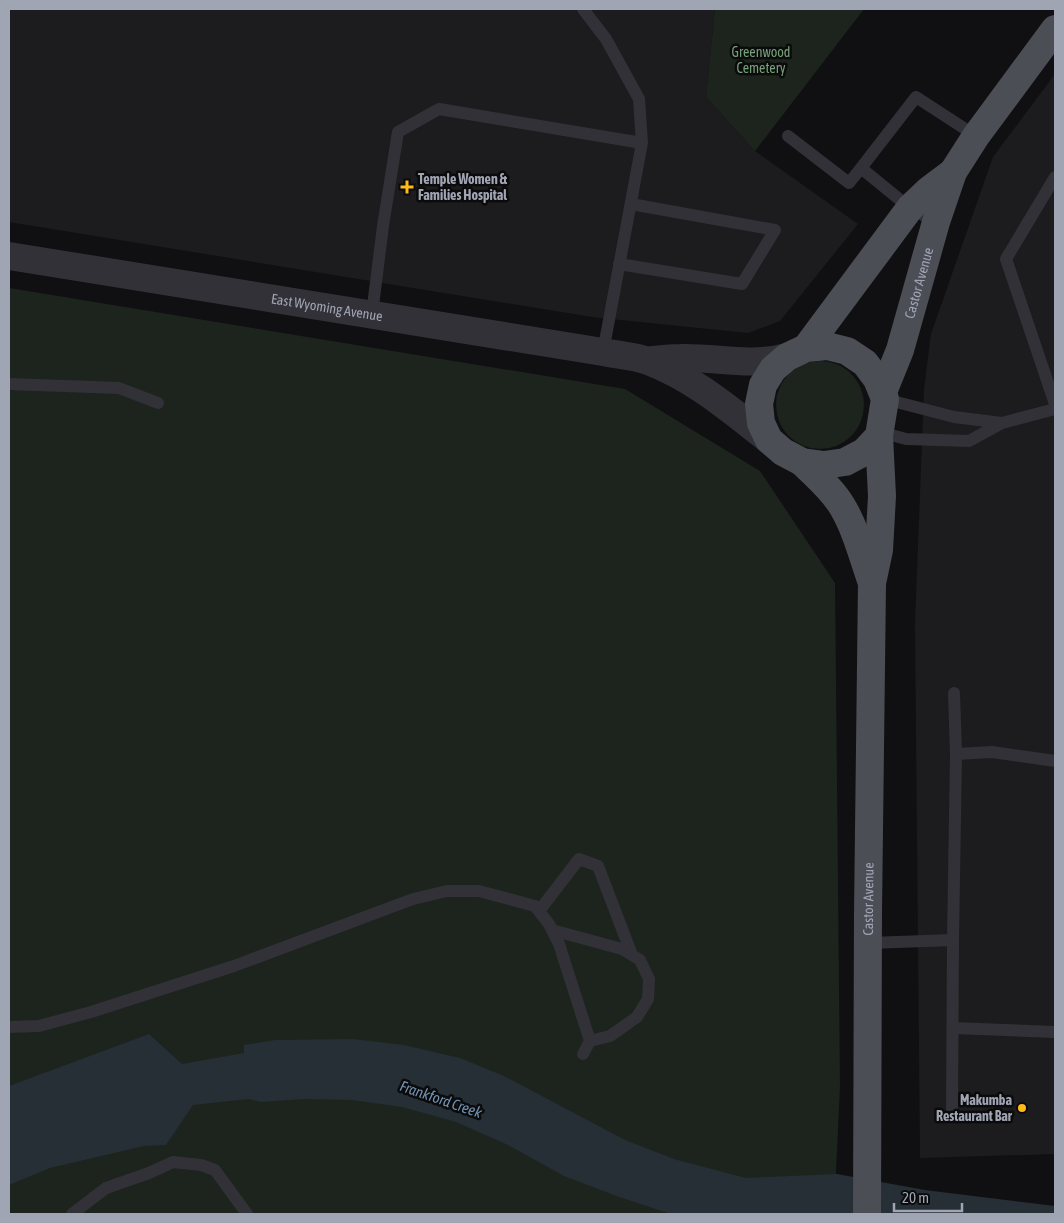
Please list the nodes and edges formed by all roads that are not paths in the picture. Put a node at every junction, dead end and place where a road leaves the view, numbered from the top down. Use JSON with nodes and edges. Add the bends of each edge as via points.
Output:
{"nodes":[{"id":1,"x":584,"y":9,"type":"edge"},
{"id":2,"x":1055,"y":30,"type":"edge"},
{"id":3,"x":788,"y":136,"type":"dead end"},
{"id":4,"x":976,"y":136,"type":"junction"},
{"id":5,"x":642,"y":143,"type":"junction"},
{"id":6,"x":861,"y":168,"type":"junction"},
{"id":7,"x":953,"y":172,"type":"junction"},
{"id":8,"x":1055,"y":177,"type":"edge"},
{"id":9,"x":631,"y":204,"type":"junction"},
{"id":10,"x":910,"y":208,"type":"junction"},
{"id":11,"x":936,"y":222,"type":"junction"},
{"id":12,"x":9,"y":256,"type":"edge"},
{"id":13,"x":619,"y":264,"type":"junction"},
{"id":14,"x":372,"y":314,"type":"junction"},
{"id":15,"x":603,"y":352,"type":"junction"},
{"id":16,"x":797,"y":352,"type":"junction"},
{"id":17,"x":646,"y":361,"type":"junction"},
{"id":18,"x":9,"y":384,"type":"edge"},
{"id":19,"x":884,"y":396,"type":"junction"},
{"id":20,"x":158,"y":403,"type":"dead end"},
{"id":21,"x":1055,"y":404,"type":"edge"},
{"id":22,"x":1055,"y":408,"type":"edge"},
{"id":23,"x":1002,"y":423,"type":"junction"},
{"id":24,"x":880,"y":434,"type":"junction"},
{"id":25,"x":769,"y":440,"type":"junction"},
{"id":26,"x":802,"y":462,"type":"junction"},
{"id":27,"x":872,"y":583,"type":"junction"},
{"id":28,"x":954,"y":693,"type":"dead end"},
{"id":29,"x":956,"y":754,"type":"junction"},
{"id":30,"x":1055,"y":761,"type":"edge"},
{"id":31,"x":539,"y":911,"type":"junction"},
{"id":32,"x":552,"y":930,"type":"junction"},
{"id":33,"x":953,"y":940,"type":"junction"},
{"id":34,"x":869,"y":943,"type":"junction"},
{"id":35,"x":632,"y":955,"type":"junction"},
{"id":36,"x":9,"y":1027,"type":"edge"},
{"id":37,"x":953,"y":1028,"type":"junction"},
{"id":38,"x":1055,"y":1032,"type":"edge"},
{"id":39,"x":590,"y":1041,"type":"junction"},
{"id":40,"x":583,"y":1054,"type":"dead end"},
{"id":41,"x":952,"y":1114,"type":"dead end"},
{"id":42,"x":72,"y":1214,"type":"edge"},
{"id":43,"x":247,"y":1214,"type":"edge"},
{"id":44,"x":867,"y":1214,"type":"edge"}],
"edges":[{"from":1,"to":5,"type":"lane","via":[[606,39],[639,99]]},
{"from":2,"to":4,"type":"main road","name":"Castor Avenue"},
{"from":3,"to":6,"type":"lane","via":[[849,183]]},
{"from":4,"to":6,"type":"lane","via":[[916,97]]},
{"from":4,"to":7,"type":"main road","name":"Castor Avenue"},
{"from":5,"to":9,"type":"lane"},
{"from":5,"to":14,"type":"lane","via":[[439,109],[398,132]]},
{"from":6,"to":10,"type":"lane"},
{"from":7,"to":10,"type":"main road","name":"Castor Avenue"},
{"from":7,"to":11,"type":"main road","name":"Castor Avenue"},
{"from":8,"to":21,"type":"lane","via":[[1006,259]]},
{"from":9,"to":13,"type":"lane"},
{"from":9,"to":13,"type":"lane","via":[[775,230],[742,284]]},
{"from":10,"to":11,"type":"lane"},
{"from":10,"to":16,"type":"main road","name":"Castor Avenue"},
{"from":11,"to":19,"type":"main road","name":"Castor Avenue"},
{"from":12,"to":14,"type":"street","name":"East Wyoming Avenue"},
{"from":13,"to":15,"type":"lane"},
{"from":14,"to":15,"type":"street","name":"East Wyoming Avenue"},
{"from":15,"to":17,"type":"street","name":"East Wyoming Avenue"},
{"from":16,"to":17,"type":"street","name":"East Wyoming Avenue","via":[[767,362],[681,358]]},
{"from":16,"to":19,"type":"main road","via":[[827,346],[847,351],[865,363]]},
{"from":16,"to":25,"type":"main road","via":[[772,369],[763,386],[760,414]]},
{"from":17,"to":25,"type":"street","name":"East Wyoming Avenue","via":[[704,389]]},
{"from":18,"to":20,"type":"lane","via":[[119,388]]},
{"from":19,"to":23,"type":"lane","via":[[954,417]]},
{"from":19,"to":24,"type":"main road"},
{"from":22,"to":23,"type":"lane"},
{"from":23,"to":24,"type":"lane","via":[[969,441],[906,440]]},
{"from":24,"to":26,"type":"main road","via":[[864,452],[845,462],[824,465]]},
{"from":24,"to":27,"type":"main road","name":"Castor Avenue","via":[[882,496],[879,550]]},
{"from":25,"to":26,"type":"main road"},
{"from":26,"to":27,"type":"main road","name":"Castor Avenue","via":[[842,506]]},
{"from":27,"to":34,"type":"main road","name":"Castor Avenue"},
{"from":28,"to":29,"type":"lane"},
{"from":29,"to":30,"type":"lane","via":[[992,752]]},
{"from":29,"to":33,"type":"lane"},
{"from":31,"to":32,"type":"lane"},
{"from":31,"to":35,"type":"lane","via":[[579,859],[598,866]]},
{"from":31,"to":36,"type":"lane","via":[[534,906],[479,890],[447,890],[413,899],[234,966],[91,1012],[39,1026]]},
{"from":32,"to":35,"type":"lane","via":[[622,949]]},
{"from":32,"to":39,"type":"lane"},
{"from":33,"to":34,"type":"lane"},
{"from":33,"to":37,"type":"lane"},
{"from":34,"to":44,"type":"main road","name":"Castor Avenue"},
{"from":35,"to":39,"type":"lane","via":[[640,960],[649,978],[648,999],[637,1017],[610,1036]]},
{"from":37,"to":38,"type":"lane"},
{"from":37,"to":41,"type":"lane"},
{"from":39,"to":40,"type":"lane"},
{"from":42,"to":43,"type":"lane","via":[[106,1188],[173,1162],[215,1170]]}]}
